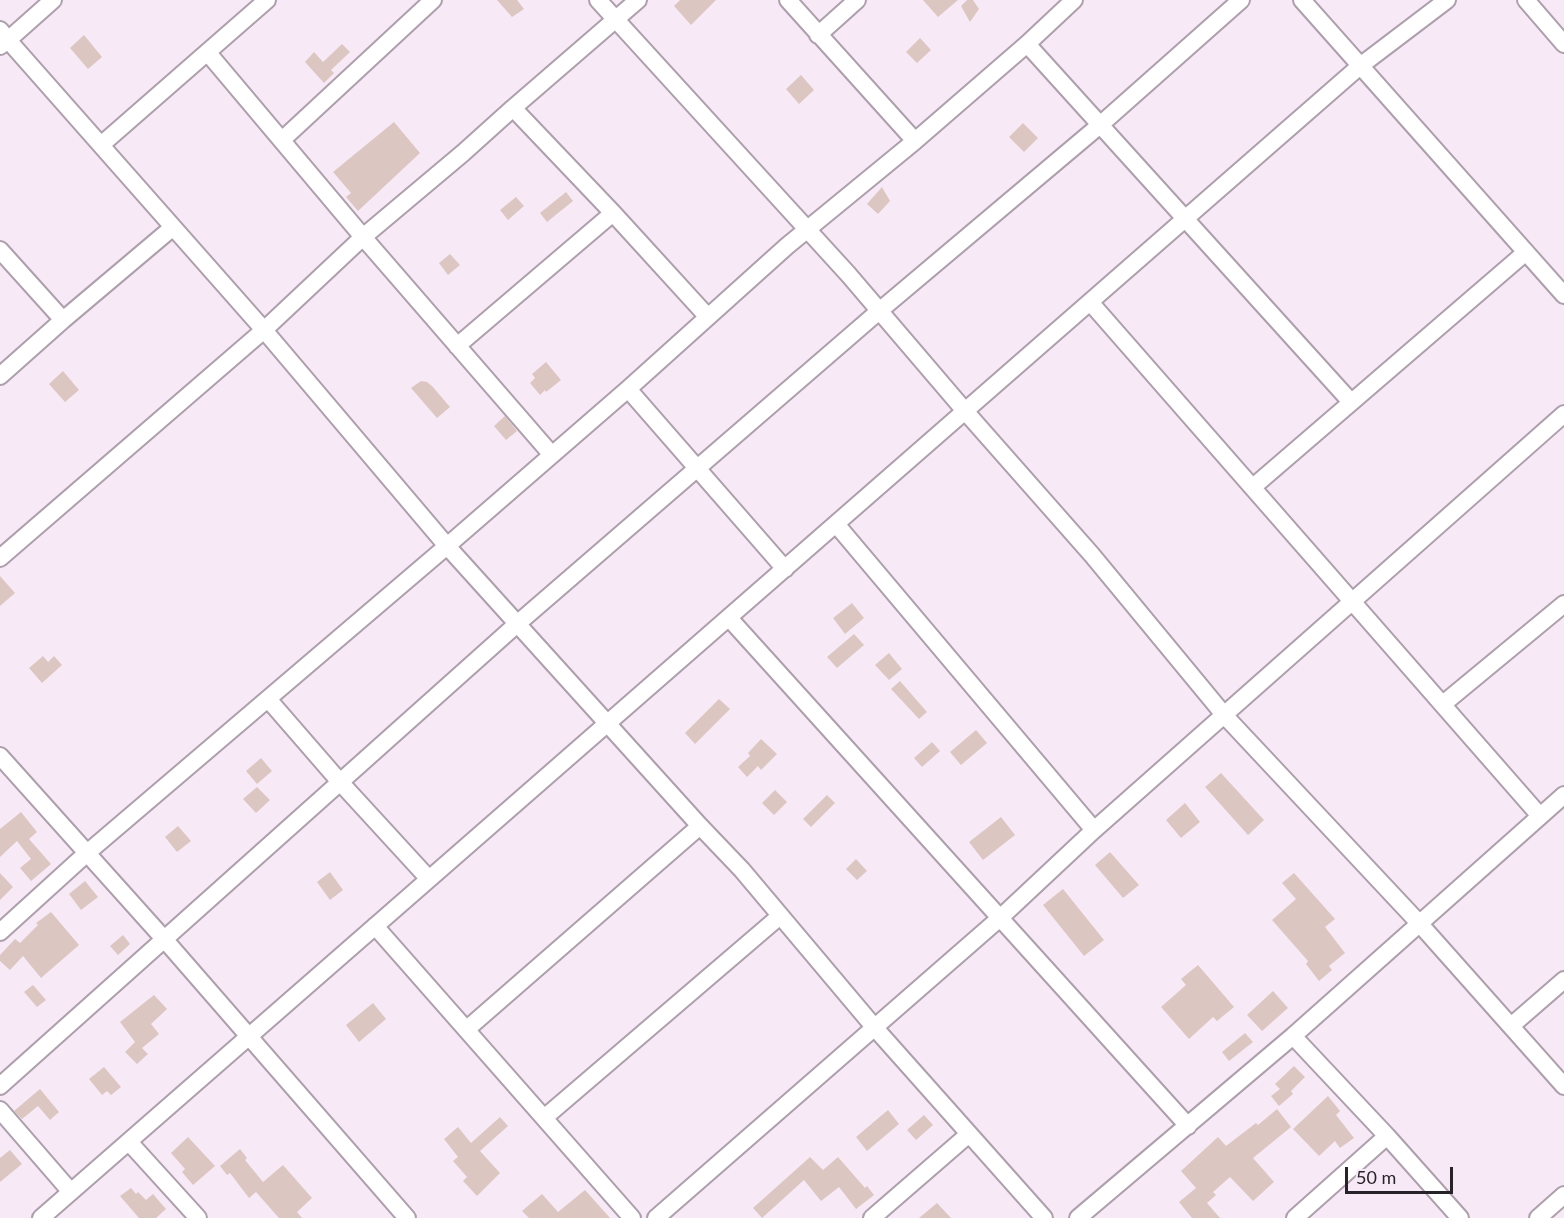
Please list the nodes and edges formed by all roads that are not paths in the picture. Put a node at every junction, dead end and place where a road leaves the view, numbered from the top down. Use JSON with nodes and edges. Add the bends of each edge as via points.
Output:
{"nodes":[{"id":1,"x":53,"y":0,"type":"edge"},
{"id":2,"x":267,"y":0,"type":"edge"},
{"id":3,"x":598,"y":0,"type":"edge"},
{"id":4,"x":638,"y":0,"type":"edge"},
{"id":5,"x":788,"y":0,"type":"edge"},
{"id":6,"x":857,"y":0,"type":"edge"},
{"id":7,"x":1074,"y":0,"type":"edge"},
{"id":8,"x":1241,"y":0,"type":"edge"},
{"id":9,"x":1302,"y":0,"type":"edge"},
{"id":10,"x":1447,"y":0,"type":"edge"},
{"id":11,"x":1526,"y":0,"type":"edge"},
{"id":12,"x":427,"y":2,"type":"edge"},
{"id":13,"x":616,"y":21,"type":"junction"},
{"id":14,"x":818,"y":35,"type":"junction"},
{"id":15,"x":3,"y":38,"type":"edge"},
{"id":16,"x":1027,"y":44,"type":"junction"},
{"id":17,"x":1564,"y":44,"type":"edge"},
{"id":18,"x":208,"y":52,"type":"junction"},
{"id":19,"x":1360,"y":66,"type":"junction"},
{"id":20,"x":513,"y":108,"type":"junction"},
{"id":21,"x":1101,"y":125,"type":"junction"},
{"id":22,"x":282,"y":140,"type":"junction"},
{"id":23,"x":915,"y":141,"type":"junction"},
{"id":24,"x":100,"y":145,"type":"junction"},
{"id":25,"x":613,"y":213,"type":"junction"},
{"id":26,"x":1185,"y":219,"type":"junction"},
{"id":27,"x":172,"y":228,"type":"junction"},
{"id":28,"x":806,"y":230,"type":"junction"},
{"id":29,"x":363,"y":237,"type":"junction"},
{"id":30,"x":0,"y":250,"type":"edge"},
{"id":31,"x":1526,"y":252,"type":"junction"},
{"id":32,"x":1564,"y":295,"type":"edge"},
{"id":33,"x":1090,"y":302,"type":"junction"},
{"id":34,"x":878,"y":312,"type":"junction"},
{"id":35,"x":707,"y":316,"type":"junction"},
{"id":36,"x":63,"y":320,"type":"junction"},
{"id":37,"x":264,"y":330,"type":"junction"},
{"id":38,"x":458,"y":346,"type":"junction"},
{"id":39,"x":0,"y":376,"type":"edge"},
{"id":40,"x":628,"y":389,"type":"junction"},
{"id":41,"x":1352,"y":402,"type":"junction"},
{"id":42,"x":965,"y":411,"type":"junction"},
{"id":43,"x":1564,"y":414,"type":"edge"},
{"id":44,"x":552,"y":455,"type":"junction"},
{"id":45,"x":697,"y":468,"type":"junction"},
{"id":46,"x":1253,"y":487,"type":"junction"},
{"id":47,"x":836,"y":524,"type":"junction"},
{"id":48,"x":447,"y":546,"type":"junction"},
{"id":49,"x":2,"y":552,"type":"edge"},
{"id":50,"x":784,"y":569,"type":"junction"},
{"id":51,"x":1352,"y":600,"type":"junction"},
{"id":52,"x":1564,"y":604,"type":"edge"},
{"id":53,"x":729,"y":618,"type":"junction"},
{"id":54,"x":517,"y":624,"type":"junction"},
{"id":55,"x":268,"y":699,"type":"junction"},
{"id":56,"x":1443,"y":704,"type":"junction"},
{"id":57,"x":1225,"y":716,"type":"junction"},
{"id":58,"x":608,"y":723,"type":"junction"},
{"id":59,"x":0,"y":756,"type":"edge"},
{"id":60,"x":340,"y":782,"type":"junction"},
{"id":61,"x":1564,"y":795,"type":"edge"},
{"id":62,"x":1540,"y":816,"type":"junction"},
{"id":63,"x":700,"y":826,"type":"junction"},
{"id":64,"x":1094,"y":830,"type":"junction"},
{"id":65,"x":87,"y":853,"type":"junction"},
{"id":66,"x":429,"y":879,"type":"junction"},
{"id":67,"x":780,"y":916,"type":"junction"},
{"id":68,"x":1000,"y":918,"type":"junction"},
{"id":69,"x":1419,"y":923,"type":"junction"},
{"id":70,"x":375,"y":926,"type":"junction"},
{"id":71,"x":0,"y":932,"type":"edge"},
{"id":72,"x":165,"y":940,"type":"junction"},
{"id":73,"x":1564,"y":980,"type":"edge"},
{"id":74,"x":1510,"y":1026,"type":"junction"},
{"id":75,"x":875,"y":1028,"type":"junction"},
{"id":76,"x":467,"y":1029,"type":"junction"},
{"id":77,"x":248,"y":1036,"type":"junction"},
{"id":78,"x":1293,"y":1036,"type":"junction"},
{"id":79,"x":0,"y":1086,"type":"edge"},
{"id":80,"x":1564,"y":1086,"type":"edge"},
{"id":81,"x":0,"y":1110,"type":"edge"},
{"id":82,"x":544,"y":1119,"type":"junction"},
{"id":83,"x":1188,"y":1126,"type":"junction"},
{"id":84,"x":969,"y":1134,"type":"junction"},
{"id":85,"x":1388,"y":1136,"type":"junction"},
{"id":86,"x":129,"y":1142,"type":"junction"},
{"id":87,"x":71,"y":1192,"type":"junction"},
{"id":88,"x":1564,"y":1195,"type":"edge"},
{"id":89,"x":41,"y":1218,"type":"edge"},
{"id":90,"x":198,"y":1218,"type":"edge"},
{"id":91,"x":407,"y":1218,"type":"edge"},
{"id":92,"x":632,"y":1218,"type":"edge"},
{"id":93,"x":656,"y":1218,"type":"edge"},
{"id":94,"x":872,"y":1218,"type":"edge"},
{"id":95,"x":1044,"y":1218,"type":"edge"},
{"id":96,"x":1078,"y":1218,"type":"edge"},
{"id":97,"x":1295,"y":1218,"type":"edge"},
{"id":98,"x":1460,"y":1218,"type":"edge"},
{"id":99,"x":1538,"y":1218,"type":"edge"}],
"edges":[{"from":1,"to":15,"type":"street"},
{"from":2,"to":18,"type":"street"},
{"from":3,"to":13,"type":"street"},
{"from":4,"to":13,"type":"street"},
{"from":5,"to":14,"type":"street"},
{"from":6,"to":14,"type":"street"},
{"from":7,"to":16,"type":"street"},
{"from":8,"to":21,"type":"street"},
{"from":9,"to":19,"type":"street"},
{"from":10,"to":19,"type":"street"},
{"from":11,"to":17,"type":"street"},
{"from":12,"to":22,"type":"street"},
{"from":13,"to":20,"type":"street"},
{"from":13,"to":28,"type":"street"},
{"from":14,"to":23,"type":"street"},
{"from":15,"to":24,"type":"street"},
{"from":16,"to":21,"type":"street"},
{"from":16,"to":23,"type":"street"},
{"from":18,"to":22,"type":"street"},
{"from":18,"to":24,"type":"street"},
{"from":19,"to":26,"type":"street"},
{"from":19,"to":31,"type":"street"},
{"from":20,"to":25,"type":"street"},
{"from":20,"to":29,"type":"street"},
{"from":21,"to":26,"type":"street"},
{"from":21,"to":34,"type":"street"},
{"from":22,"to":29,"type":"street"},
{"from":23,"to":28,"type":"street"},
{"from":24,"to":27,"type":"street"},
{"from":25,"to":35,"type":"street"},
{"from":25,"to":38,"type":"street"},
{"from":26,"to":33,"type":"street"},
{"from":26,"to":41,"type":"street"},
{"from":27,"to":36,"type":"street"},
{"from":27,"to":37,"type":"street"},
{"from":28,"to":34,"type":"street"},
{"from":28,"to":35,"type":"street"},
{"from":29,"to":37,"type":"street"},
{"from":29,"to":38,"type":"street"},
{"from":30,"to":36,"type":"street"},
{"from":31,"to":32,"type":"street"},
{"from":31,"to":41,"type":"street"},
{"from":33,"to":42,"type":"street"},
{"from":33,"to":46,"type":"street"},
{"from":34,"to":42,"type":"street"},
{"from":34,"to":45,"type":"street"},
{"from":35,"to":40,"type":"street"},
{"from":36,"to":39,"type":"street"},
{"from":37,"to":48,"type":"street"},
{"from":37,"to":49,"type":"street"},
{"from":38,"to":44,"type":"street"},
{"from":40,"to":44,"type":"street"},
{"from":40,"to":45,"type":"street"},
{"from":41,"to":46,"type":"street"},
{"from":42,"to":47,"type":"street"},
{"from":42,"to":57,"type":"street","via":[[1092,555]]},
{"from":43,"to":51,"type":"street"},
{"from":44,"to":48,"type":"street"},
{"from":45,"to":50,"type":"street"},
{"from":45,"to":54,"type":"street"},
{"from":46,"to":51,"type":"street"},
{"from":47,"to":50,"type":"street"},
{"from":47,"to":64,"type":"street"},
{"from":48,"to":54,"type":"street"},
{"from":48,"to":55,"type":"street"},
{"from":50,"to":53,"type":"street"},
{"from":51,"to":56,"type":"street"},
{"from":51,"to":57,"type":"street"},
{"from":52,"to":56,"type":"street"},
{"from":53,"to":58,"type":"street"},
{"from":53,"to":68,"type":"street"},
{"from":54,"to":58,"type":"street"},
{"from":54,"to":60,"type":"street"},
{"from":55,"to":60,"type":"street"},
{"from":55,"to":65,"type":"street"},
{"from":56,"to":62,"type":"street"},
{"from":57,"to":64,"type":"street"},
{"from":57,"to":69,"type":"street"},
{"from":58,"to":63,"type":"street"},
{"from":58,"to":66,"type":"street"},
{"from":59,"to":65,"type":"street"},
{"from":60,"to":66,"type":"street"},
{"from":60,"to":72,"type":"street"},
{"from":61,"to":62,"type":"street"},
{"from":62,"to":69,"type":"street"},
{"from":63,"to":67,"type":"street"},
{"from":63,"to":76,"type":"street"},
{"from":64,"to":68,"type":"street"},
{"from":65,"to":71,"type":"street"},
{"from":65,"to":72,"type":"street"},
{"from":66,"to":70,"type":"street"},
{"from":67,"to":75,"type":"street"},
{"from":67,"to":82,"type":"street"},
{"from":68,"to":75,"type":"street"},
{"from":68,"to":83,"type":"street"},
{"from":69,"to":74,"type":"street"},
{"from":69,"to":78,"type":"street"},
{"from":70,"to":76,"type":"street"},
{"from":70,"to":77,"type":"street"},
{"from":72,"to":77,"type":"street"},
{"from":72,"to":79,"type":"street"},
{"from":73,"to":74,"type":"street"},
{"from":74,"to":80,"type":"street"},
{"from":75,"to":84,"type":"street"},
{"from":75,"to":93,"type":"street"},
{"from":76,"to":82,"type":"street"},
{"from":77,"to":86,"type":"street"},
{"from":77,"to":91,"type":"street"},
{"from":78,"to":83,"type":"street"},
{"from":78,"to":85,"type":"street"},
{"from":81,"to":87,"type":"street"},
{"from":82,"to":92,"type":"street"},
{"from":83,"to":96,"type":"street"},
{"from":84,"to":94,"type":"street"},
{"from":84,"to":95,"type":"street"},
{"from":85,"to":97,"type":"street"},
{"from":85,"to":98,"type":"street"},
{"from":86,"to":87,"type":"street"},
{"from":86,"to":90,"type":"street"},
{"from":87,"to":89,"type":"street"},
{"from":88,"to":99,"type":"street"}]}
